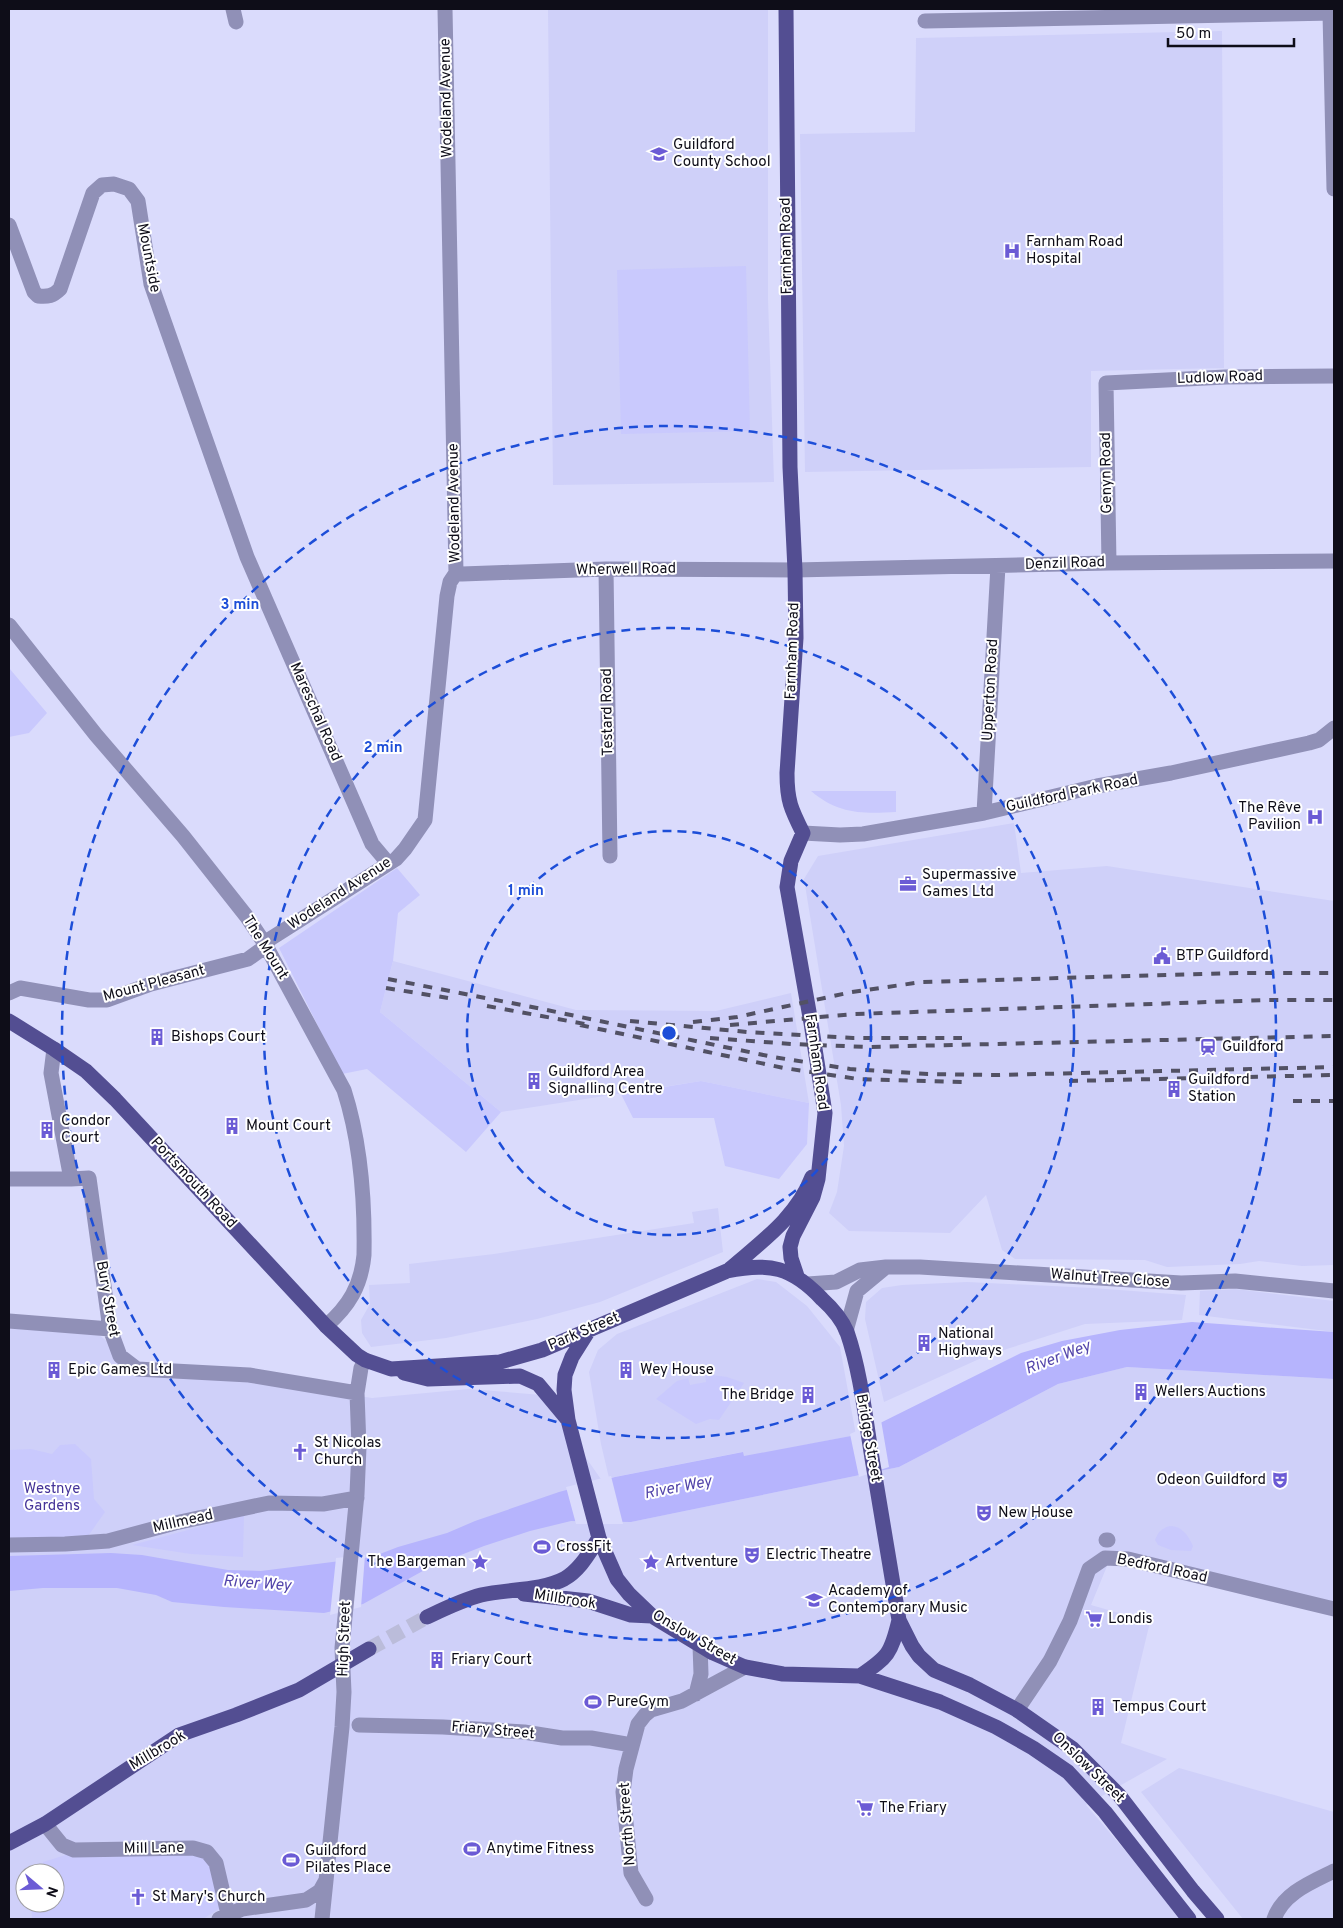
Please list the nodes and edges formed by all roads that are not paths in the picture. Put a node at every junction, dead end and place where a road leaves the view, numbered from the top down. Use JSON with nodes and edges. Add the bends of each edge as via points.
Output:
{"nodes":[{"id":1,"x":445,"y":9,"type":"edge"},
{"id":2,"x":786,"y":9,"type":"edge"},
{"id":3,"x":1123,"y":13,"type":"edge"},
{"id":4,"x":1332,"y":13,"type":"edge"},
{"id":5,"x":925,"y":21,"type":"dead end"},
{"id":6,"x":1334,"y":189,"type":"edge"},
{"id":7,"x":9,"y":225,"type":"edge"},
{"id":8,"x":1334,"y":376,"type":"edge"},
{"id":9,"x":1106,"y":383,"type":"joint"},
{"id":10,"x":247,"y":557,"type":"joint"},
{"id":11,"x":1334,"y":561,"type":"edge"},
{"id":12,"x":1109,"y":563,"type":"junction"},
{"id":13,"x":998,"y":566,"type":"junction"},
{"id":14,"x":606,"y":569,"type":"junction"},
{"id":15,"x":795,"y":570,"type":"junction"},
{"id":16,"x":456,"y":572,"type":"junction"},
{"id":17,"x":9,"y":625,"type":"edge"},
{"id":18,"x":1334,"y":728,"type":"edge"},
{"id":19,"x":984,"y":813,"type":"junction"},
{"id":20,"x":803,"y":833,"type":"junction"},
{"id":21,"x":610,"y":856,"type":"dead end"},
{"id":22,"x":388,"y":863,"type":"junction"},
{"id":23,"x":266,"y":944,"type":"junction"},
{"id":24,"x":9,"y":993,"type":"edge"},
{"id":25,"x":9,"y":1021,"type":"edge"},
{"id":26,"x":54,"y":1049,"type":"junction"},
{"id":27,"x":819,"y":1157,"type":"junction"},
{"id":28,"x":71,"y":1178,"type":"junction"},
{"id":29,"x":9,"y":1179,"type":"edge"},
{"id":30,"x":886,"y":1267,"type":"junction"},
{"id":31,"x":727,"y":1271,"type":"junction"},
{"id":32,"x":803,"y":1280,"type":"junction"},
{"id":33,"x":1334,"y":1291,"type":"edge"},
{"id":34,"x":9,"y":1321,"type":"edge"},
{"id":35,"x":326,"y":1326,"type":"junction"},
{"id":36,"x":110,"y":1329,"type":"junction"},
{"id":37,"x":589,"y":1330,"type":"junction"},
{"id":38,"x":846,"y":1331,"type":"junction"},
{"id":39,"x":364,"y":1360,"type":"junction"},
{"id":40,"x":391,"y":1369,"type":"junction"},
{"id":41,"x":358,"y":1392,"type":"junction"},
{"id":42,"x":568,"y":1420,"type":"junction"},
{"id":43,"x":356,"y":1498,"type":"junction"},
{"id":44,"x":599,"y":1538,"type":"junction"},
{"id":45,"x":9,"y":1545,"type":"edge"},
{"id":46,"x":505,"y":1591,"type":"junction"},
{"id":47,"x":1334,"y":1609,"type":"edge"},
{"id":48,"x":652,"y":1616,"type":"junction"},
{"id":49,"x":427,"y":1617,"type":"tunnel mouth"},
{"id":50,"x":899,"y":1620,"type":"junction"},
{"id":51,"x":700,"y":1645,"type":"junction"},
{"id":52,"x":369,"y":1649,"type":"tunnel mouth"},
{"id":53,"x":342,"y":1664,"type":"junction"},
{"id":54,"x":745,"y":1667,"type":"junction"},
{"id":55,"x":860,"y":1676,"type":"junction"},
{"id":56,"x":696,"y":1694,"type":"junction"},
{"id":57,"x":1017,"y":1710,"type":"junction"},
{"id":58,"x":358,"y":1725,"type":"dead end"},
{"id":59,"x":626,"y":1744,"type":"dead end"},
{"id":60,"x":45,"y":1824,"type":"junction"},
{"id":61,"x":9,"y":1843,"type":"edge"},
{"id":62,"x":1334,"y":1871,"type":"edge"},
{"id":63,"x":325,"y":1882,"type":"junction"},
{"id":64,"x":646,"y":1898,"type":"dead end"},
{"id":65,"x":224,"y":1917,"type":"edge"},
{"id":66,"x":322,"y":1919,"type":"edge"},
{"id":67,"x":1188,"y":1919,"type":"edge"},
{"id":68,"x":1217,"y":1919,"type":"edge"},
{"id":69,"x":1274,"y":1919,"type":"edge"}],
"edges":[{"from":1,"to":16,"type":"street","name":"Wodeland Avenue"},
{"from":2,"to":15,"type":"main road","name":"Farnham Road","via":[[790,497]]},
{"from":3,"to":4,"type":"street"},
{"from":3,"to":5,"type":"street"},
{"from":4,"to":6,"type":"street"},
{"from":7,"to":10,"type":"street","name":"Mountside","via":[[34,292],[38,296],[54,295],[60,289],[93,193],[102,185],[114,184],[134,194],[138,201],[151,284]]},
{"from":8,"to":9,"type":"street","name":"Ludlow Road"},
{"from":9,"to":12,"type":"street","name":"Genyn Road"},
{"from":10,"to":22,"type":"street","name":"Mareschal Road","via":[[372,844]]},
{"from":11,"to":12,"type":"street","name":"Denzil Road"},
{"from":12,"to":13,"type":"street","name":"Denzil Road"},
{"from":13,"to":15,"type":"street","name":"Denzil Road"},
{"from":13,"to":19,"type":"street","name":"Upperton Road"},
{"from":14,"to":15,"type":"street","name":"Wherwell Road"},
{"from":14,"to":16,"type":"street","name":"Wherwell Road"},
{"from":14,"to":21,"type":"street","name":"Testard Road"},
{"from":15,"to":20,"type":"main road","name":"Farnham Road","via":[[796,638],[787,794]]},
{"from":16,"to":22,"type":"street","name":"Wodeland Avenue","via":[[447,596],[426,820],[405,849]]},
{"from":17,"to":23,"type":"street","name":"The Mount"},
{"from":18,"to":19,"type":"street","name":"Guildford Park Road","via":[[1319,740],[1309,743]]},
{"from":19,"to":20,"type":"street","name":"Guildford Park Road","via":[[863,834]]},
{"from":20,"to":27,"type":"main road","name":"Farnham Road","via":[[791,861],[787,887],[824,1100]]},
{"from":22,"to":23,"type":"street","name":"Wodeland Avenue"},
{"from":23,"to":24,"type":"street","name":"Mount Pleasant","via":[[248,959],[151,984],[107,1000],[20,988]]},
{"from":23,"to":35,"type":"street","name":"The Mount","via":[[344,1090],[355,1133],[362,1179],[363,1268],[350,1300]]},
{"from":25,"to":26,"type":"main road","name":"Portsmouth Road"},
{"from":26,"to":28,"type":"street","via":[[51,1073]]},
{"from":26,"to":35,"type":"main road","name":"Portsmouth Road","via":[[86,1071],[115,1099]]},
{"from":27,"to":31,"type":"main road","via":[[810,1182],[790,1214]]},
{"from":27,"to":32,"type":"main road","name":"Farnham Road","via":[[813,1197],[790,1247],[791,1258]]},
{"from":28,"to":29,"type":"street","name":"Bury Street"},
{"from":28,"to":36,"type":"street","name":"Bury Street","via":[[89,1178]]},
{"from":30,"to":32,"type":"street","name":"Walnut Tree Close","via":[[860,1270],[836,1282]]},
{"from":30,"to":33,"type":"street","name":"Walnut Tree Close","via":[[1181,1283],[1235,1281]]},
{"from":30,"to":38,"type":"street","via":[[857,1291]]},
{"from":31,"to":32,"type":"main road","name":"Park Street","via":[[750,1266],[772,1268]]},
{"from":31,"to":37,"type":"main road","name":"Park Street"},
{"from":32,"to":38,"type":"main road","name":"Bridge Street","via":[[832,1309]]},
{"from":34,"to":36,"type":"street"},
{"from":35,"to":39,"type":"main road","name":"Portsmouth Road"},
{"from":36,"to":41,"type":"street","name":"Bury Street","via":[[120,1356],[137,1369],[249,1375]]},
{"from":37,"to":40,"type":"main road","name":"Park Street","via":[[542,1350],[500,1362]]},
{"from":37,"to":42,"type":"main road","name":"Onslow Street","via":[[565,1375]]},
{"from":38,"to":50,"type":"main road","name":"Bridge Street","via":[[865,1415]]},
{"from":39,"to":40,"type":"main road","name":"Park Street"},
{"from":39,"to":41,"type":"street","name":"High Street"},
{"from":40,"to":42,"type":"main road","name":"Onslow Street","via":[[428,1379],[520,1376],[538,1384]]},
{"from":41,"to":43,"type":"street","name":"High Street"},
{"from":42,"to":44,"type":"main road","name":"Onslow Street"},
{"from":43,"to":45,"type":"street","name":"Millmead","via":[[323,1504],[269,1503],[108,1541]]},
{"from":43,"to":53,"type":"street","name":"High Street"},
{"from":44,"to":46,"type":"main road","name":"Millbrook","via":[[582,1563],[564,1579]]},
{"from":44,"to":48,"type":"main road","name":"Onslow Street","via":[[617,1580]]},
{"from":46,"to":48,"type":"main road","name":"Millbrook","via":[[588,1601],[631,1616]]},
{"from":46,"to":49,"type":"main road","name":"Millbrook","via":[[448,1606]]},
{"from":47,"to":57,"type":"street","name":"Bedford Road","via":[[1128,1559],[1105,1558],[1090,1569],[1070,1622],[1050,1661]]},
{"from":48,"to":51,"type":"main road","name":"Onslow Street"},
{"from":50,"to":55,"type":"main road","via":[[894,1641],[882,1662]]},
{"from":50,"to":57,"type":"main road","name":"Onslow Street","via":[[912,1646],[934,1670]]},
{"from":51,"to":54,"type":"main road","name":"Onslow Street"},
{"from":51,"to":56,"type":"street","via":[[701,1674]]},
{"from":52,"to":53,"type":"main road","name":"Millbrook"},
{"from":53,"to":60,"type":"main road","name":"Millbrook","via":[[292,1693],[179,1735]]},
{"from":53,"to":63,"type":"street","name":"High Street","via":[[342,1728]]},
{"from":54,"to":55,"type":"main road","name":"Onslow Street","via":[[783,1674]]},
{"from":54,"to":56,"type":"street","name":"North Street"},
{"from":55,"to":67,"type":"main road","name":"Onslow Street","via":[[979,1718],[1068,1772],[1105,1812]]},
{"from":56,"to":64,"type":"street","name":"North Street","via":[[645,1715],[638,1724],[626,1769],[623,1792],[631,1873]]},
{"from":57,"to":68,"type":"main road","name":"Onslow Street","via":[[1073,1750],[1119,1795]]},
{"from":58,"to":59,"type":"street","name":"Friary Street","via":[[524,1732]]},
{"from":60,"to":61,"type":"main road","name":"Millbrook"},
{"from":60,"to":65,"type":"street","name":"Mill Lane","via":[[62,1845],[74,1850],[193,1848],[207,1852],[216,1863]]},
{"from":62,"to":69,"type":"street","via":[[1297,1890],[1277,1911]]},
{"from":63,"to":65,"type":"street","via":[[320,1891],[306,1900],[242,1909]]},
{"from":63,"to":66,"type":"street","name":"High Street"}]}
